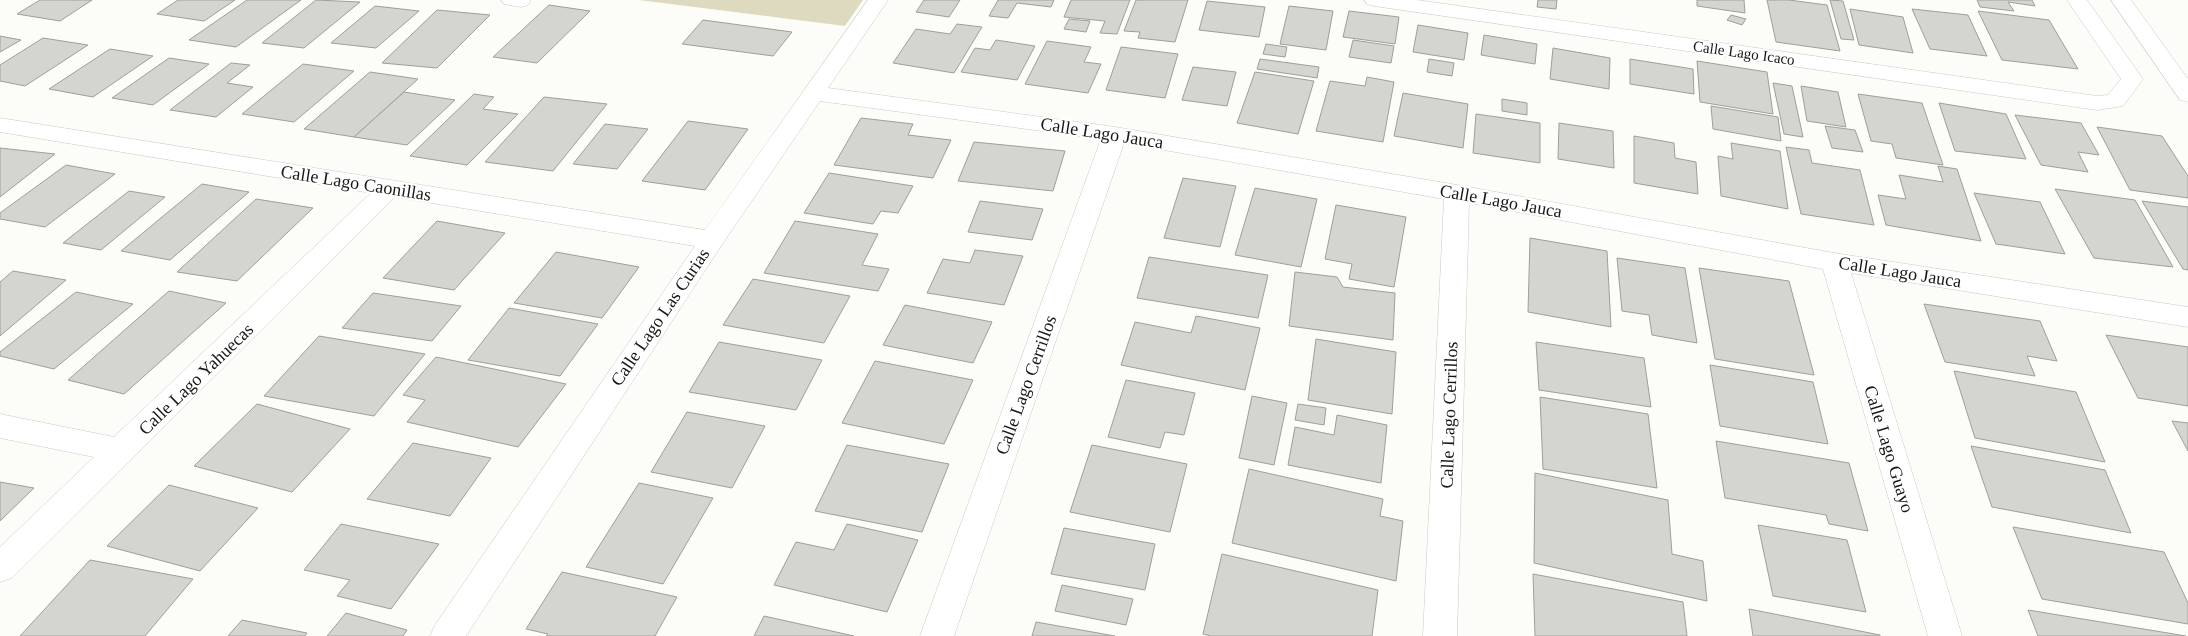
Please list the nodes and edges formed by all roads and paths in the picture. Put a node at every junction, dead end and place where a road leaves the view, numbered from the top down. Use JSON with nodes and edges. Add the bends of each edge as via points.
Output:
{"nodes":[{"id":1,"x":878,"y":0,"type":"edge"},
{"id":2,"x":1374,"y":0,"type":"edge"},
{"id":3,"x":2077,"y":0,"type":"edge"},
{"id":4,"x":2122,"y":0,"type":"edge"},
{"id":5,"x":813,"y":93,"type":"junction"},
{"id":6,"x":2188,"y":95,"type":"edge"},
{"id":7,"x":0,"y":125,"type":"edge"},
{"id":8,"x":1115,"y":134,"type":"junction"},
{"id":9,"x":390,"y":188,"type":"junction"},
{"id":10,"x":1458,"y":193,"type":"junction"},
{"id":11,"x":712,"y":240,"type":"junction"},
{"id":12,"x":1834,"y":262,"type":"junction"},
{"id":13,"x":2188,"y":317,"type":"edge"},
{"id":14,"x":0,"y":426,"type":"edge"},
{"id":15,"x":122,"y":451,"type":"junction"},
{"id":16,"x":0,"y":568,"type":"edge"},
{"id":17,"x":447,"y":636,"type":"edge"},
{"id":18,"x":937,"y":636,"type":"edge"},
{"id":19,"x":1440,"y":636,"type":"edge"},
{"id":20,"x":1944,"y":636,"type":"edge"}],
"edges":[{"from":1,"to":5,"type":"street","name":"Calle Lago Las Curias"},
{"from":2,"to":3,"type":"street","name":"Calle Lago Icaco","via":[[2097,103],[2115,101],[2132,79]]},
{"from":4,"to":6,"type":"street"},
{"from":5,"to":8,"type":"street","name":"Calle Lago Jauca"},
{"from":5,"to":11,"type":"street","name":"Calle Lago Las Curias"},
{"from":7,"to":9,"type":"street","name":"Calle Lago Caonillas"},
{"from":8,"to":10,"type":"street","name":"Calle Lago Jauca"},
{"from":8,"to":18,"type":"street","name":"Calle Lago Cerrillos"},
{"from":9,"to":11,"type":"street","name":"Calle Lago Caonillas"},
{"from":9,"to":15,"type":"street","name":"Calle Lago Yahuecas"},
{"from":10,"to":12,"type":"street","name":"Calle Lago Jauca"},
{"from":10,"to":19,"type":"street","name":"Calle Lago Cerrillos"},
{"from":11,"to":17,"type":"street","name":"Calle Lago Las Curias"},
{"from":12,"to":13,"type":"street","name":"Calle Lago Jauca"},
{"from":12,"to":20,"type":"street","name":"Calle Lago Guayo"},
{"from":14,"to":15,"type":"street"},
{"from":15,"to":16,"type":"street","name":"Calle Lago Yahuecas"}]}
